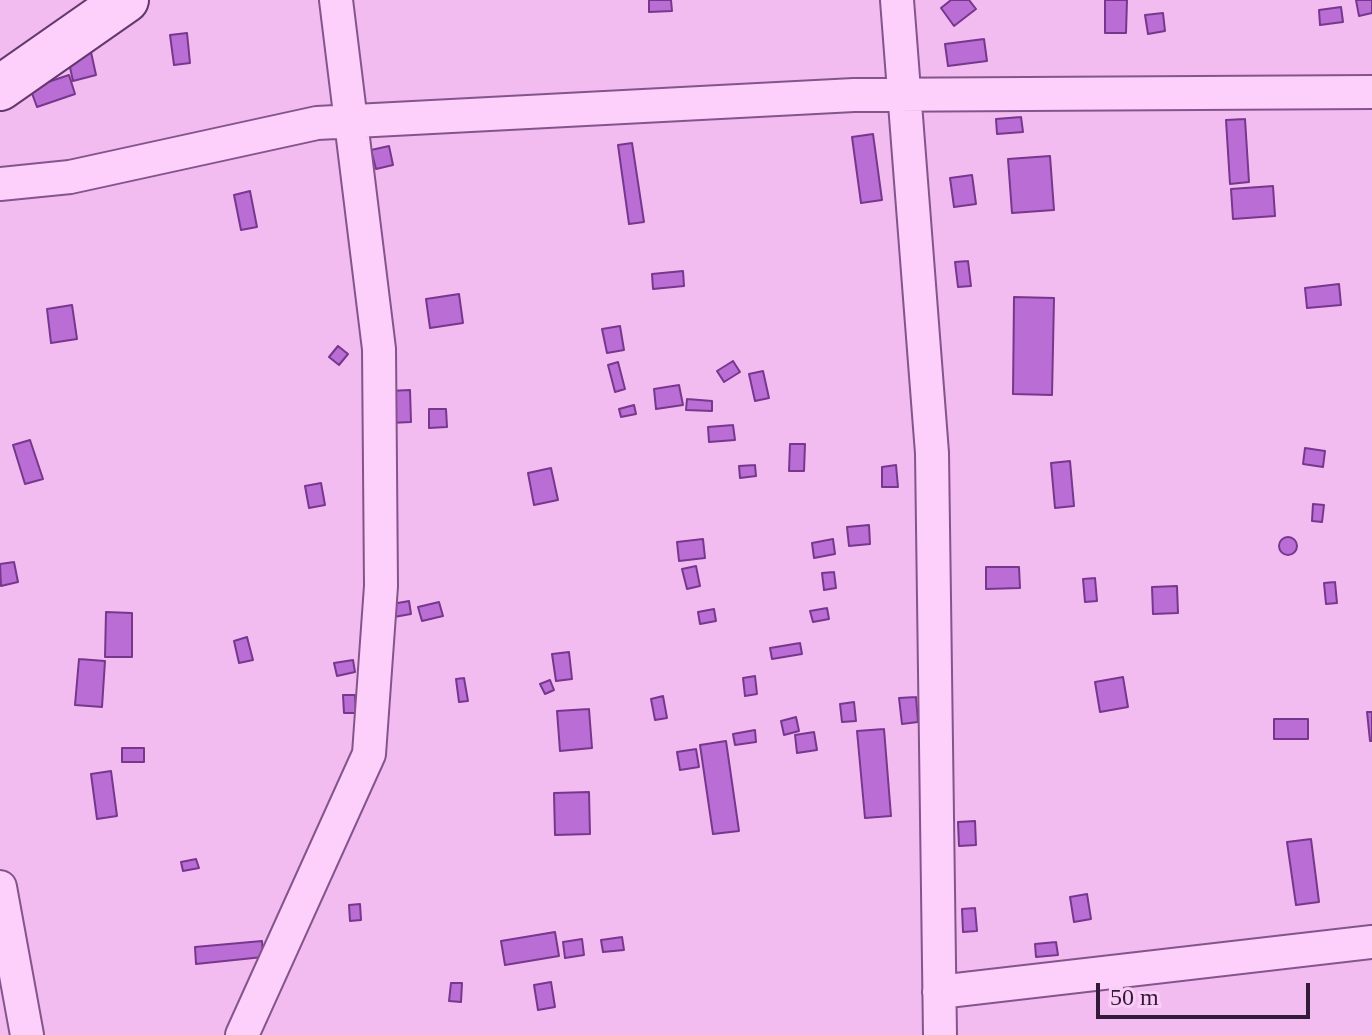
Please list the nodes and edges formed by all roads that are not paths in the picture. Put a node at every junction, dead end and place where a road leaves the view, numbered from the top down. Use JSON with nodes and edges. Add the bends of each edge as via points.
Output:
{"nodes":[{"id":1,"x":126,"y":0,"type":"edge"},
{"id":2,"x":336,"y":0,"type":"edge"},
{"id":3,"x":897,"y":0,"type":"edge"},
{"id":4,"x":0,"y":88,"type":"edge"},
{"id":5,"x":1372,"y":92,"type":"edge"},
{"id":6,"x":905,"y":95,"type":"junction"},
{"id":7,"x":351,"y":121,"type":"junction"},
{"id":8,"x":0,"y":184,"type":"edge"},
{"id":9,"x":0,"y":887,"type":"edge"},
{"id":10,"x":1372,"y":942,"type":"edge"},
{"id":11,"x":939,"y":992,"type":"junction"},
{"id":12,"x":27,"y":1035,"type":"edge"},
{"id":13,"x":242,"y":1035,"type":"edge"},
{"id":14,"x":940,"y":1035,"type":"edge"}],
"edges":[{"from":1,"to":4,"type":"street"},
{"from":2,"to":7,"type":"street"},
{"from":3,"to":6,"type":"street"},
{"from":5,"to":6,"type":"street"},
{"from":6,"to":7,"type":"street"},
{"from":6,"to":11,"type":"street","via":[[932,453]]},
{"from":7,"to":8,"type":"street","via":[[317,123],[70,177]]},
{"from":7,"to":13,"type":"street","via":[[379,349],[381,586],[369,754]]},
{"from":9,"to":12,"type":"street"},
{"from":10,"to":11,"type":"street"},
{"from":11,"to":14,"type":"street"}]}
